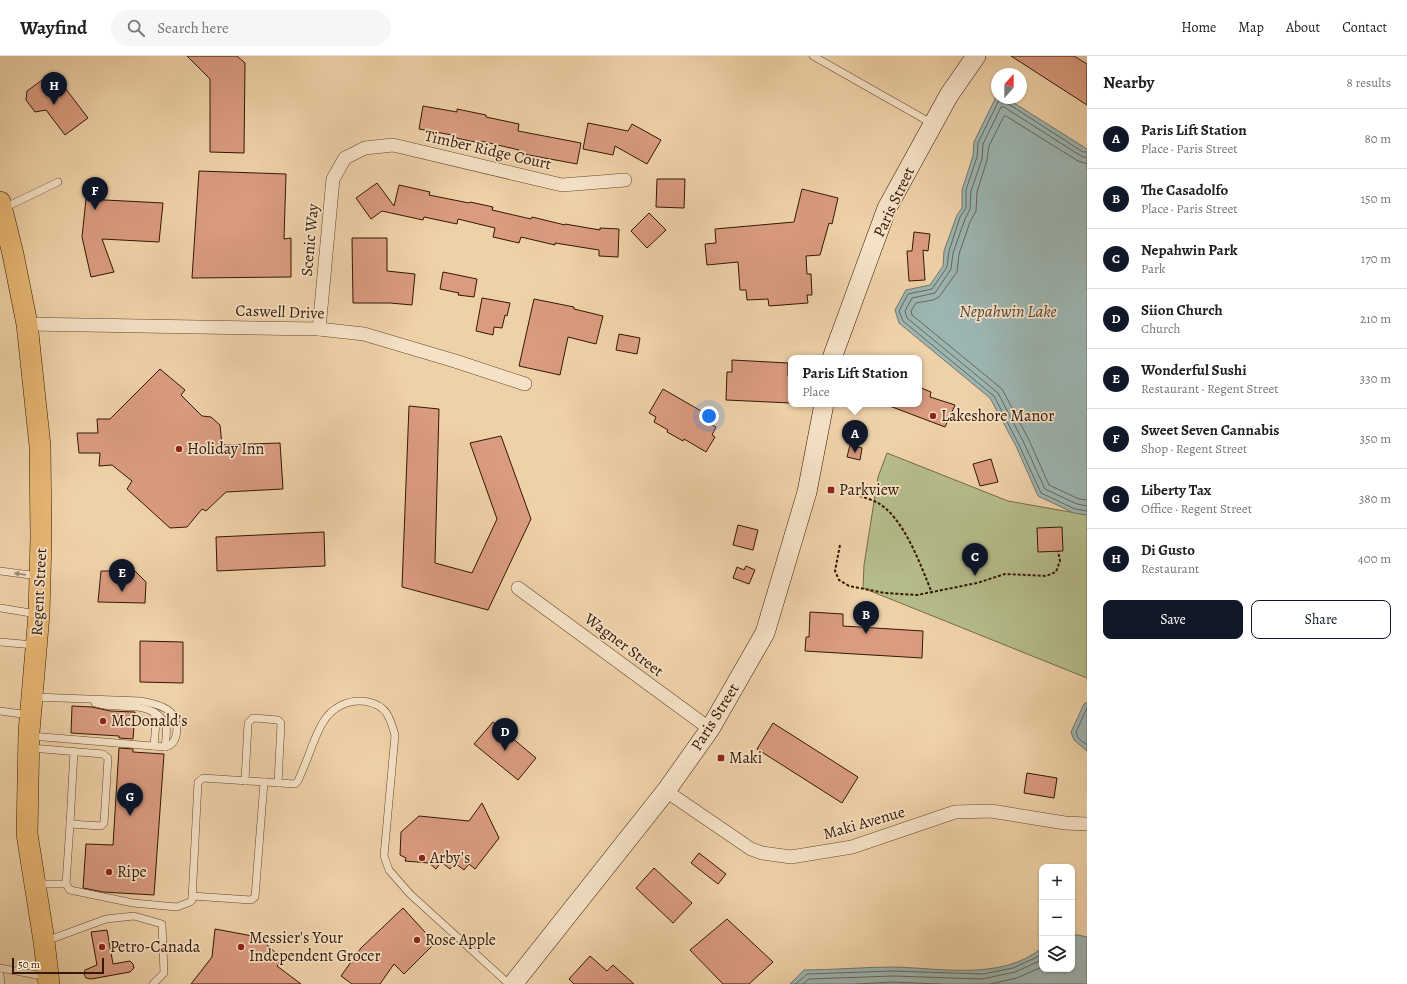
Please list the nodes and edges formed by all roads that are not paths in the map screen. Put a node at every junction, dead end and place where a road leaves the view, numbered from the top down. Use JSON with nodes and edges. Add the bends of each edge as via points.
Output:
{"nodes":[{"id":1,"x":813,"y":56,"type":"edge"},
{"id":2,"x":976,"y":56,"type":"edge"},
{"id":3,"x":933,"y":124,"type":"junction"},
{"id":4,"x":345,"y":158,"type":"joint"},
{"id":5,"x":625,"y":180,"type":"dead end"},
{"id":6,"x":58,"y":182,"type":"dead end"},
{"id":7,"x":1,"y":206,"type":"edge"},
{"id":8,"x":27,"y":324,"type":"junction"},
{"id":9,"x":319,"y":329,"type":"junction"},
{"id":10,"x":833,"y":355,"type":"edge"},
{"id":11,"x":525,"y":384,"type":"dead end"},
{"id":12,"x":823,"y":407,"type":"edge"},
{"id":13,"x":0,"y":571,"type":"edge"},
{"id":14,"x":40,"y":577,"type":"junction"},
{"id":15,"x":518,"y":588,"type":"dead end"},
{"id":16,"x":0,"y":608,"type":"edge"},
{"id":17,"x":39,"y":614,"type":"junction"},
{"id":18,"x":0,"y":642,"type":"edge"},
{"id":19,"x":36,"y":645,"type":"junction"},
{"id":20,"x":87,"y":700,"type":"junction"},
{"id":21,"x":31,"y":706,"type":"junction"},
{"id":22,"x":0,"y":711,"type":"edge"},
{"id":23,"x":154,"y":712,"type":"junction"},
{"id":24,"x":710,"y":730,"type":"junction"},
{"id":25,"x":29,"y":742,"type":"junction"},
{"id":26,"x":154,"y":746,"type":"junction"},
{"id":27,"x":166,"y":747,"type":"junction"},
{"id":28,"x":74,"y":752,"type":"junction"},
{"id":29,"x":245,"y":781,"type":"junction"},
{"id":30,"x":264,"y":782,"type":"junction"},
{"id":31,"x":278,"y":783,"type":"junction"},
{"id":32,"x":666,"y":791,"type":"junction"},
{"id":33,"x":70,"y":824,"type":"junction"},
{"id":34,"x":1087,"y":824,"type":"edge"},
{"id":35,"x":35,"y":884,"type":"junction"},
{"id":36,"x":66,"y":884,"type":"junction"},
{"id":37,"x":192,"y":896,"type":"junction"},
{"id":38,"x":44,"y":941,"type":"junction"},
{"id":39,"x":0,"y":968,"type":"edge"},
{"id":40,"x":0,"y":975,"type":"edge"},
{"id":41,"x":48,"y":980,"type":"edge"},
{"id":42,"x":1,"y":984,"type":"edge"},
{"id":43,"x":153,"y":984,"type":"edge"},
{"id":44,"x":509,"y":984,"type":"edge"},
{"id":45,"x":513,"y":984,"type":"edge"}],
"edges":[{"from":1,"to":3,"type":"lane"},
{"from":2,"to":3,"type":"main road","name":"Paris Street"},
{"from":3,"to":10,"type":"main road","name":"Paris Street","via":[[887,208]]},
{"from":4,"to":5,"type":"street","name":"Timber Ridge Court","via":[[364,148],[393,145],[562,185]]},
{"from":4,"to":9,"type":"street","name":"Scenic Way","via":[[333,179]]},
{"from":6,"to":7,"type":"lane"},
{"from":7,"to":8,"type":"main road","name":"Regent Street"},
{"from":8,"to":9,"type":"street","name":"Caswell Drive"},
{"from":8,"to":14,"type":"main road","name":"Regent Street","via":[[40,446]]},
{"from":9,"to":11,"type":"street","name":"Caswell Drive","via":[[364,334]]},
{"from":12,"to":24,"type":"main road","name":"Paris Street","via":[[807,492],[765,633]]},
{"from":14,"to":13,"type":"lane","one_way":true},
{"from":14,"to":17,"type":"main road","name":"Regent Street"},
{"from":15,"to":24,"type":"street","name":"Wagner Street"},
{"from":16,"to":17,"type":"lane"},
{"from":17,"to":19,"type":"main road","name":"Regent Street"},
{"from":18,"to":19,"type":"lane"},
{"from":19,"to":21,"type":"main road","name":"Regent Street"},
{"from":20,"to":21,"type":"lane"},
{"from":20,"to":23,"type":"lane","via":[[101,705],[139,707]]},
{"from":20,"to":27,"type":"lane","via":[[141,702],[164,708],[173,714],[177,727],[176,739]]},
{"from":21,"to":22,"type":"lane"},
{"from":21,"to":25,"type":"main road","name":"Regent Street"},
{"from":23,"to":26,"type":"lane"},
{"from":23,"to":27,"type":"lane","via":[[166,725]]},
{"from":24,"to":32,"type":"main road","name":"Paris Street"},
{"from":25,"to":26,"type":"lane"},
{"from":25,"to":28,"type":"lane"},
{"from":25,"to":35,"type":"main road","name":"Regent Street","via":[[27,834]]},
{"from":26,"to":27,"type":"lane"},
{"from":28,"to":33,"type":"lane"},
{"from":28,"to":33,"type":"lane","via":[[103,754],[108,758],[104,823],[101,826]]},
{"from":29,"to":30,"type":"lane"},
{"from":29,"to":31,"type":"lane","via":[[248,723],[253,718],[278,720],[282,723]]},
{"from":29,"to":37,"type":"lane","via":[[203,778],[198,782]]},
{"from":30,"to":31,"type":"lane"},
{"from":30,"to":37,"type":"lane","via":[[255,896],[251,900]]},
{"from":31,"to":44,"type":"lane","via":[[295,784],[322,723],[341,705],[366,701],[384,710],[390,716],[395,736],[384,856],[389,870],[410,894]]},
{"from":32,"to":34,"type":"street","name":"Maki Avenue","via":[[751,849],[791,857],[852,847],[955,812],[991,811]]},
{"from":32,"to":45,"type":"main road","name":"Paris Street"},
{"from":33,"to":36,"type":"lane"},
{"from":35,"to":36,"type":"lane"},
{"from":35,"to":38,"type":"main road","name":"Regent Street"},
{"from":36,"to":37,"type":"lane","via":[[70,890],[133,903],[177,907],[190,902]]},
{"from":38,"to":41,"type":"main road","name":"Regent Street"},
{"from":38,"to":43,"type":"lane","via":[[106,919],[134,916],[162,924],[164,973]]},
{"from":39,"to":41,"type":"lane"},
{"from":40,"to":42,"type":"lane"}]}
